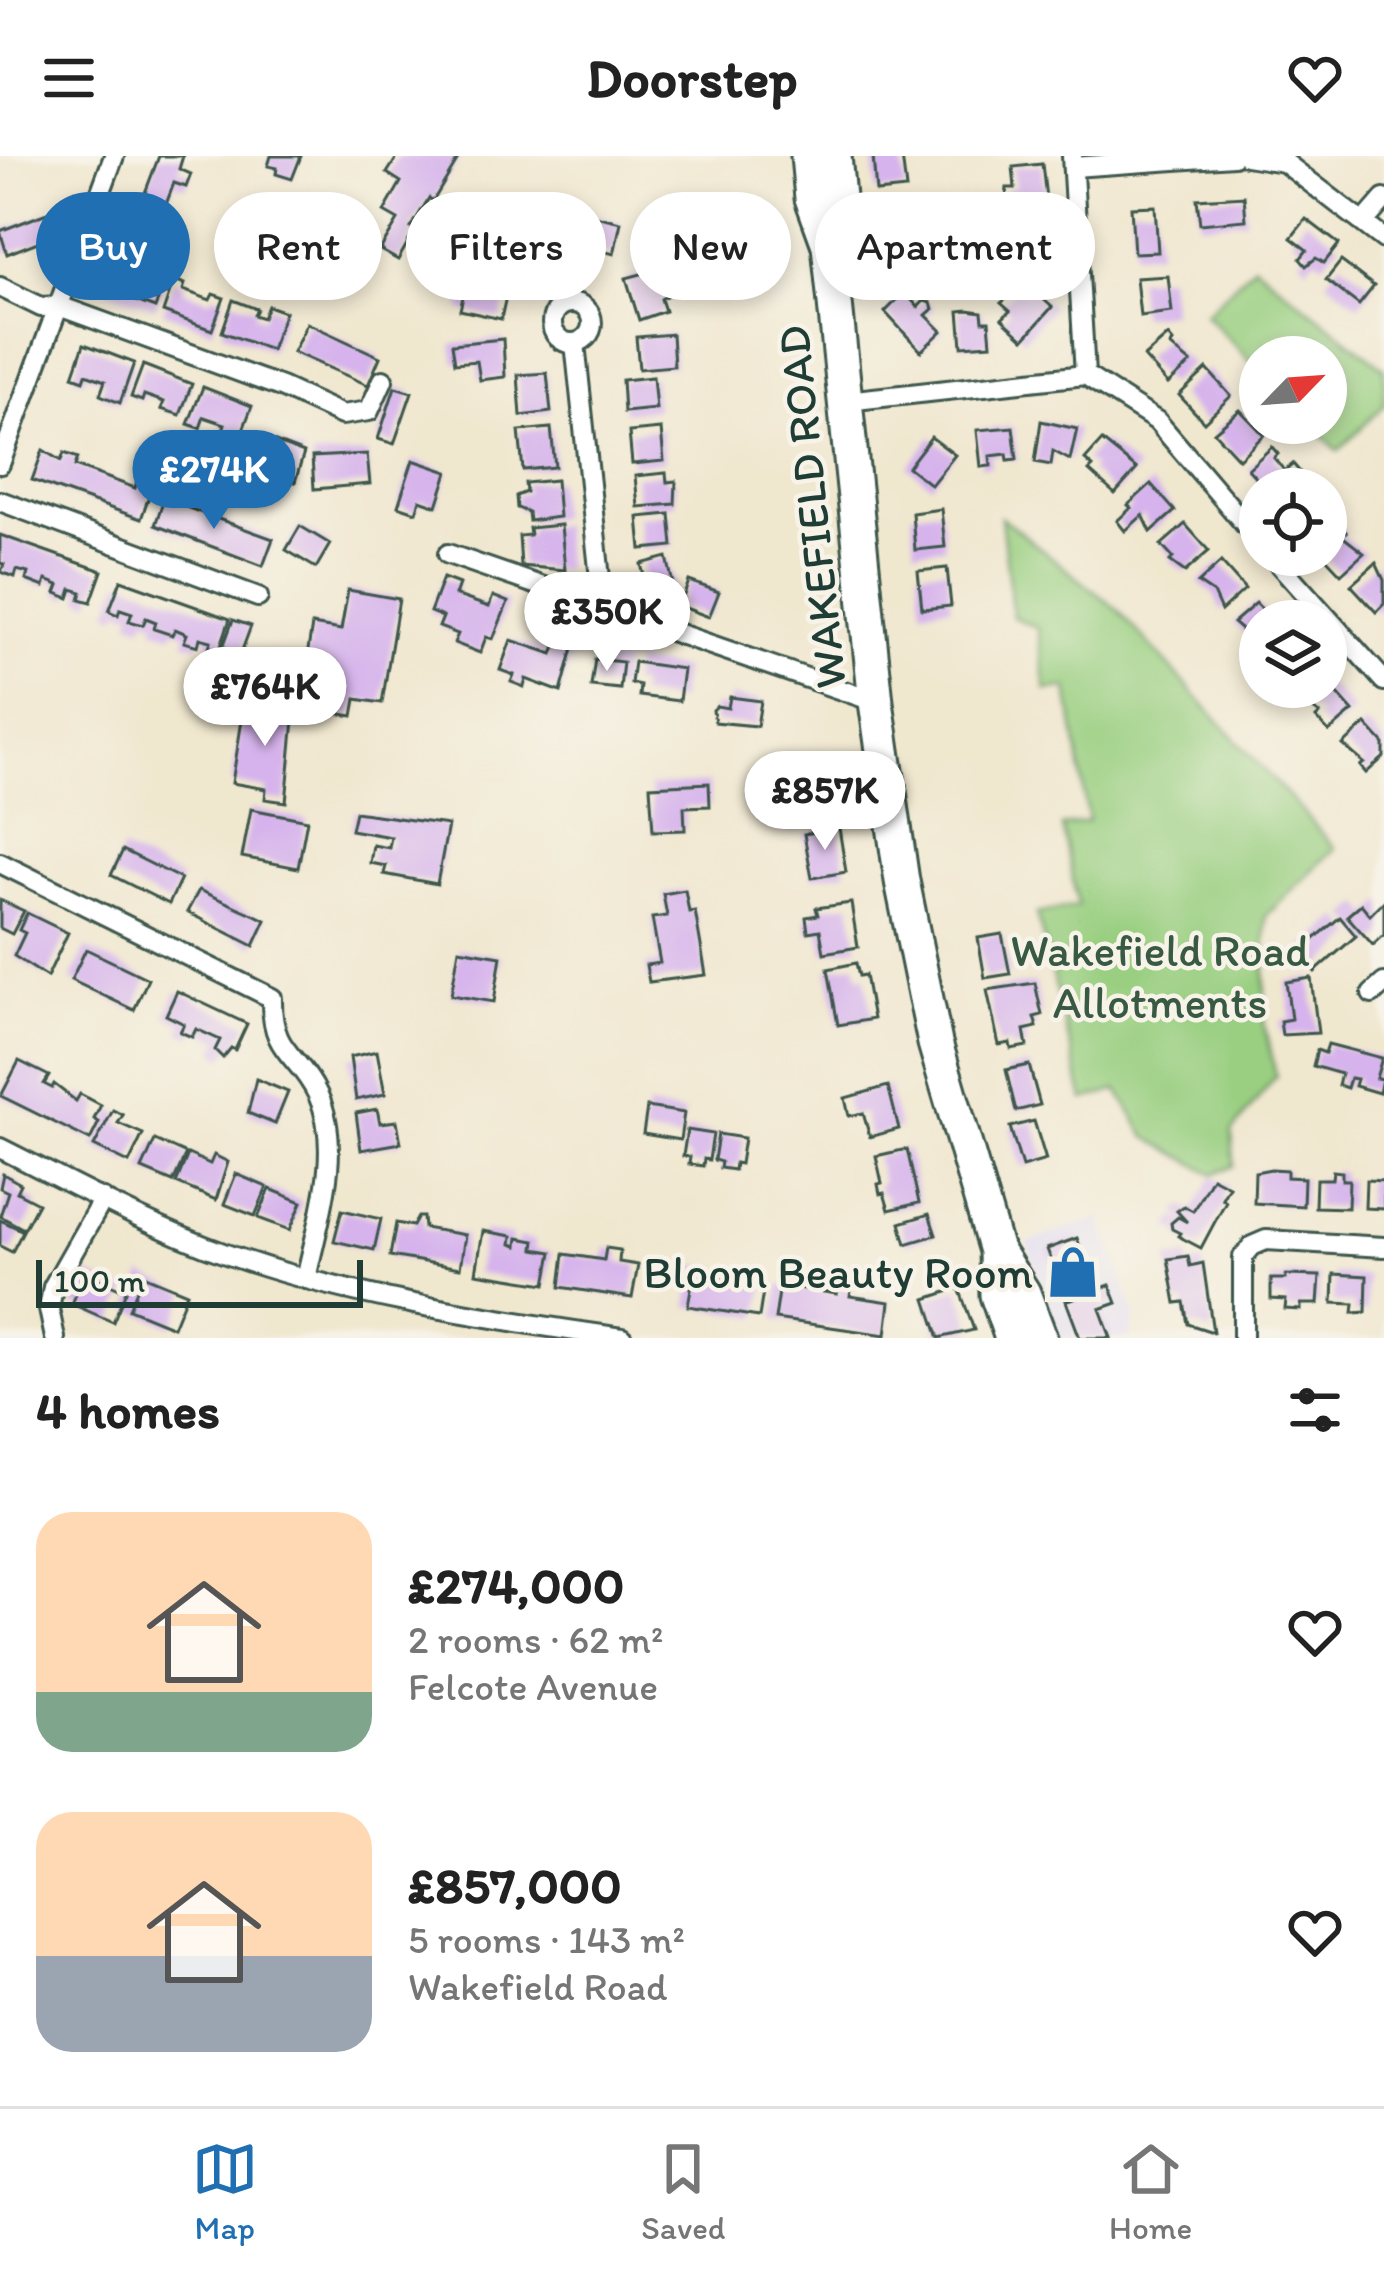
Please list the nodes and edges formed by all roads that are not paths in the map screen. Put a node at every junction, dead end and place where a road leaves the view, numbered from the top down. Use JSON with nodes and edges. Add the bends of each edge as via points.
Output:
{"nodes":[{"id":1,"x":115,"y":156,"type":"edge"},
{"id":2,"x":808,"y":156,"type":"edge"},
{"id":3,"x":834,"y":156,"type":"edge"},
{"id":4,"x":1233,"y":156,"type":"edge"},
{"id":5,"x":1246,"y":156,"type":"edge"},
{"id":6,"x":1072,"y":161,"type":"edge"},
{"id":7,"x":838,"y":192,"type":"edge"},
{"id":8,"x":1384,"y":199,"type":"edge"},
{"id":9,"x":815,"y":206,"type":"edge"},
{"id":10,"x":1364,"y":222,"type":"junction"},
{"id":11,"x":1384,"y":239,"type":"edge"},
{"id":12,"x":0,"y":287,"type":"edge"},
{"id":13,"x":835,"y":300,"type":"edge"},
{"id":14,"x":59,"y":306,"type":"junction"},
{"id":15,"x":574,"y":343,"type":"dead end"},
{"id":16,"x":1085,"y":375,"type":"junction"},
{"id":17,"x":383,"y":380,"type":"dead end"},
{"id":18,"x":846,"y":400,"type":"junction"},
{"id":19,"x":0,"y":464,"type":"edge"},
{"id":20,"x":0,"y":501,"type":"edge"},
{"id":21,"x":1239,"y":517,"type":"edge"},
{"id":22,"x":448,"y":554,"type":"dead end"},
{"id":23,"x":1290,"y":576,"type":"edge"},
{"id":24,"x":258,"y":597,"type":"dead end"},
{"id":25,"x":603,"y":607,"type":"junction"},
{"id":26,"x":1384,"y":681,"type":"edge"},
{"id":27,"x":875,"y":702,"type":"junction"},
{"id":28,"x":0,"y":863,"type":"edge"},
{"id":29,"x":0,"y":1148,"type":"edge"},
{"id":30,"x":104,"y":1199,"type":"junction"},
{"id":31,"x":1384,"y":1247,"type":"edge"},
{"id":32,"x":996,"y":1251,"type":"junction"},
{"id":33,"x":306,"y":1279,"type":"junction"},
{"id":34,"x":509,"y":1330,"type":"edge"},
{"id":35,"x":55,"y":1338,"type":"edge"},
{"id":36,"x":622,"y":1338,"type":"edge"},
{"id":37,"x":1012,"y":1338,"type":"edge"},
{"id":38,"x":1040,"y":1338,"type":"edge"},
{"id":39,"x":1243,"y":1338,"type":"edge"}],
"edges":[{"from":1,"to":14,"type":"street"},
{"from":2,"to":9,"type":"highway","name":"WAKEFIELD ROAD"},
{"from":3,"to":7,"type":"highway","name":"WAKEFIELD ROAD"},
{"from":4,"to":6,"type":"street"},
{"from":5,"to":10,"type":"street","via":[[1284,162]]},
{"from":6,"to":16,"type":"street"},
{"from":8,"to":10,"type":"street"},
{"from":10,"to":11,"type":"street"},
{"from":12,"to":14,"type":"street","via":[[41,307]]},
{"from":13,"to":18,"type":"highway","name":"WAKEFIELD ROAD"},
{"from":14,"to":17,"type":"street","via":[[342,416],[368,412]]},
{"from":14,"to":19,"type":"street"},
{"from":15,"to":25,"type":"street"},
{"from":16,"to":18,"type":"street"},
{"from":16,"to":21,"type":"street","via":[[1157,421]]},
{"from":18,"to":27,"type":"highway","name":"WAKEFIELD ROAD"},
{"from":20,"to":24,"type":"street"},
{"from":22,"to":25,"type":"street"},
{"from":23,"to":26,"type":"street"},
{"from":25,"to":27,"type":"street"},
{"from":27,"to":32,"type":"highway","name":"WAKEFIELD ROAD","via":[[935,1042]]},
{"from":28,"to":33,"type":"street","via":[[272,998],[280,1046],[318,1095],[327,1123],[325,1187]]},
{"from":29,"to":30,"type":"street"},
{"from":30,"to":33,"type":"street"},
{"from":30,"to":35,"type":"street","via":[[53,1288]]},
{"from":31,"to":39,"type":"street","via":[[1266,1240],[1252,1246],[1243,1257]]},
{"from":32,"to":37,"type":"highway","name":"WAKEFIELD ROAD"},
{"from":32,"to":38,"type":"highway","name":"WAKEFIELD ROAD"},
{"from":33,"to":34,"type":"street"},
{"from":34,"to":36,"type":"street"}]}
